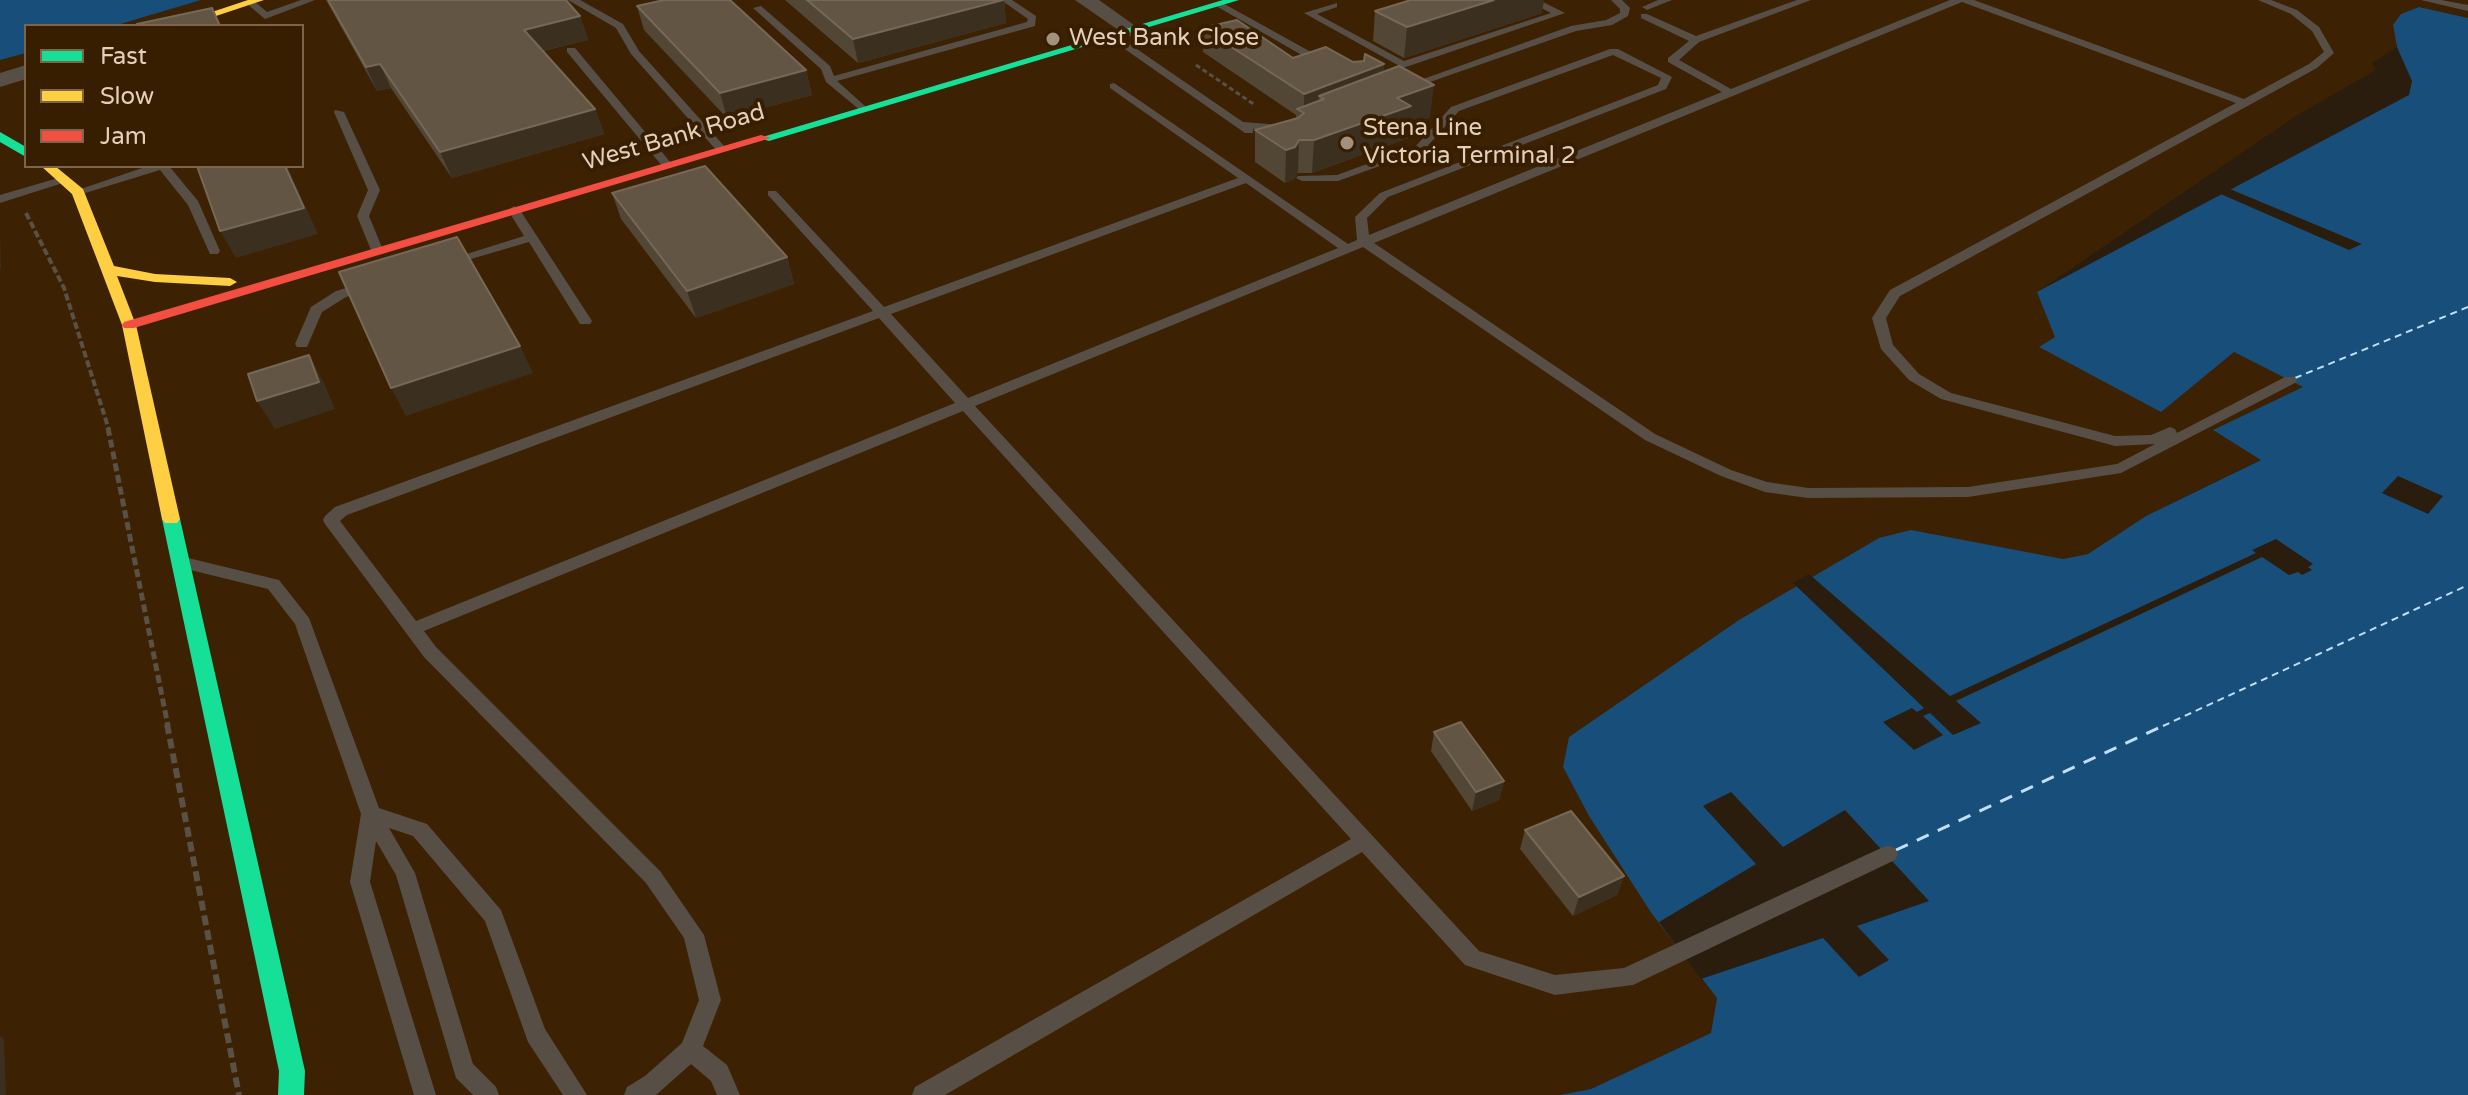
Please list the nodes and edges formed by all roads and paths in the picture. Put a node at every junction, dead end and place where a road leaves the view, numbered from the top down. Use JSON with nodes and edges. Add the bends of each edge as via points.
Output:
{"nodes":[{"id":1,"x":310,"y":0,"type":"edge"},
{"id":2,"x":573,"y":0,"type":"edge"},
{"id":3,"x":1006,"y":0,"type":"edge"},
{"id":4,"x":1085,"y":0,"type":"edge"},
{"id":5,"x":1326,"y":0,"type":"edge"},
{"id":6,"x":1531,"y":0,"type":"edge"},
{"id":7,"x":1616,"y":0,"type":"edge"},
{"id":8,"x":1667,"y":0,"type":"edge"},
{"id":9,"x":1773,"y":0,"type":"edge"},
{"id":10,"x":1806,"y":0,"type":"edge"},
{"id":11,"x":1958,"y":0,"type":"edge"},
{"id":12,"x":1965,"y":0,"type":"edge"},
{"id":13,"x":2263,"y":0,"type":"edge"},
{"id":14,"x":2426,"y":0,"type":"edge"},
{"id":15,"x":1226,"y":2,"type":"edge"},
{"id":16,"x":1789,"y":6,"type":"junction"},
{"id":17,"x":758,"y":8,"type":"dead end"},
{"id":18,"x":2468,"y":8,"type":"edge"},
{"id":19,"x":261,"y":11,"type":"edge"},
{"id":20,"x":186,"y":24,"type":"edge"},
{"id":21,"x":1122,"y":33,"type":"junction"},
{"id":22,"x":1696,"y":40,"type":"junction"},
{"id":23,"x":571,"y":50,"type":"dead end"},
{"id":24,"x":1329,"y":66,"type":"edge"},
{"id":25,"x":24,"y":73,"type":"edge"},
{"id":26,"x":0,"y":80,"type":"edge"},
{"id":27,"x":830,"y":80,"type":"junction"},
{"id":28,"x":1114,"y":86,"type":"dead end"},
{"id":29,"x":1391,"y":92,"type":"edge"},
{"id":30,"x":1729,"y":92,"type":"junction"},
{"id":31,"x":2245,"y":103,"type":"junction"},
{"id":32,"x":861,"y":108,"type":"junction"},
{"id":33,"x":339,"y":112,"type":"dead end"},
{"id":34,"x":1292,"y":128,"type":"edge"},
{"id":35,"x":1245,"y":129,"type":"junction"},
{"id":36,"x":1273,"y":141,"type":"edge"},
{"id":37,"x":1258,"y":143,"type":"edge"},
{"id":38,"x":721,"y":149,"type":"junction"},
{"id":39,"x":667,"y":165,"type":"junction"},
{"id":40,"x":50,"y":168,"type":"edge"},
{"id":41,"x":153,"y":168,"type":"edge"},
{"id":42,"x":164,"y":168,"type":"edge"},
{"id":43,"x":1324,"y":171,"type":"dead end"},
{"id":44,"x":1302,"y":178,"type":"dead end"},
{"id":45,"x":1338,"y":178,"type":"junction"},
{"id":46,"x":1247,"y":179,"type":"junction"},
{"id":47,"x":72,"y":185,"type":"junction"},
{"id":48,"x":772,"y":193,"type":"dead end"},
{"id":49,"x":17,"y":194,"type":"junction"},
{"id":50,"x":0,"y":199,"type":"edge"},
{"id":51,"x":514,"y":210,"type":"junction"},
{"id":52,"x":530,"y":238,"type":"junction"},
{"id":53,"x":1363,"y":241,"type":"junction"},
{"id":54,"x":1346,"y":248,"type":"junction"},
{"id":55,"x":377,"y":250,"type":"junction"},
{"id":56,"x":214,"y":251,"type":"dead end"},
{"id":57,"x":428,"y":268,"type":"edge"},
{"id":58,"x":110,"y":270,"type":"junction"},
{"id":59,"x":384,"y":281,"type":"edge"},
{"id":60,"x":265,"y":284,"type":"junction"},
{"id":61,"x":882,"y":311,"type":"junction"},
{"id":62,"x":585,"y":321,"type":"dead end"},
{"id":63,"x":129,"y":325,"type":"junction"},
{"id":64,"x":302,"y":344,"type":"dead end"},
{"id":65,"x":967,"y":406,"type":"junction"},
{"id":66,"x":182,"y":563,"type":"junction"},
{"id":67,"x":413,"y":629,"type":"junction"},
{"id":68,"x":371,"y":814,"type":"junction"},
{"id":69,"x":1366,"y":840,"type":"junction"},
{"id":70,"x":1888,"y":854,"type":"dead end"},
{"id":71,"x":690,"y":1050,"type":"junction"},
{"id":72,"x":239,"y":1095,"type":"edge"},
{"id":73,"x":291,"y":1095,"type":"edge"},
{"id":74,"x":425,"y":1095,"type":"edge"},
{"id":75,"x":488,"y":1095,"type":"edge"},
{"id":76,"x":576,"y":1095,"type":"edge"},
{"id":77,"x":635,"y":1095,"type":"edge"},
{"id":78,"x":729,"y":1095,"type":"edge"},
{"id":79,"x":923,"y":1095,"type":"edge"}],
"edges":[{"from":1,"to":19,"type":"lane"},
{"from":2,"to":38,"type":"lane","via":[[620,26],[635,52]]},
{"from":3,"to":27,"type":"lane","via":[[1033,18],[1032,24]]},
{"from":4,"to":21,"type":"street"},
{"from":5,"to":6,"type":"lane","via":[[1334,5],[1309,13],[1403,65],[1560,13]]},
{"from":7,"to":29,"type":"lane","via":[[1625,14],[1609,23],[1574,28]]},
{"from":8,"to":22,"type":"lane","via":[[1645,12]]},
{"from":9,"to":16,"type":"lane"},
{"from":10,"to":16,"type":"lane"},
{"from":11,"to":30,"type":"lane"},
{"from":12,"to":31,"type":"lane"},
{"from":13,"to":31,"type":"lane","via":[[2294,12],[2316,29],[2329,53]]},
{"from":14,"to":18,"type":"lane"},
{"from":15,"to":21,"type":"street","name":"West Bank Road"},
{"from":15,"to":24,"type":"lane"},
{"from":16,"to":22,"type":"lane"},
{"from":17,"to":27,"type":"lane","via":[[826,68]]},
{"from":19,"to":20,"type":"street"},
{"from":21,"to":32,"type":"street","name":"West Bank Road"},
{"from":21,"to":35,"type":"lane"},
{"from":22,"to":30,"type":"lane","via":[[1672,60]]},
{"from":23,"to":39,"type":"lane"},
{"from":25,"to":26,"type":"street"},
{"from":27,"to":32,"type":"lane"},
{"from":28,"to":46,"type":"lane"},
{"from":30,"to":53,"type":"lane"},
{"from":31,"to":53,"type":"lane","via":[[1895,293],[1879,318],[1886,346],[1914,377],[1946,396],[2115,441],[2153,440],[2285,378],[2121,468],[1968,492],[1808,493],[1765,487],[1726,473],[1650,437]]},
{"from":32,"to":38,"type":"street","name":"West Bank Road"},
{"from":33,"to":55,"type":"lane","via":[[374,190],[363,216]]},
{"from":34,"to":35,"type":"lane"},
{"from":35,"to":36,"type":"lane"},
{"from":35,"to":37,"type":"lane"},
{"from":38,"to":39,"type":"street","name":"West Bank Road"},
{"from":39,"to":51,"type":"street","name":"West Bank Road"},
{"from":40,"to":47,"type":"street"},
{"from":41,"to":47,"type":"lane"},
{"from":42,"to":56,"type":"lane","via":[[194,204]]},
{"from":43,"to":45,"type":"lane"},
{"from":44,"to":45,"type":"lane"},
{"from":45,"to":53,"type":"lane","via":[[1420,148],[1455,109],[1614,51],[1667,77],[1662,87],[1384,195],[1361,217]]},
{"from":46,"to":54,"type":"lane"},
{"from":46,"to":61,"type":"lane"},
{"from":47,"to":49,"type":"lane"},
{"from":47,"to":58,"type":"street"},
{"from":48,"to":61,"type":"lane"},
{"from":49,"to":50,"type":"lane"},
{"from":49,"to":72,"type":"path","via":[[64,288],[113,442]]},
{"from":51,"to":52,"type":"lane"},
{"from":51,"to":55,"type":"street","name":"West Bank Road"},
{"from":52,"to":57,"type":"lane"},
{"from":52,"to":62,"type":"lane"},
{"from":53,"to":54,"type":"lane"},
{"from":54,"to":65,"type":"lane"},
{"from":55,"to":60,"type":"street","name":"West Bank Road"},
{"from":58,"to":60,"type":"street","via":[[172,280]]},
{"from":58,"to":63,"type":"street"},
{"from":59,"to":64,"type":"lane","via":[[341,294],[316,310]]},
{"from":60,"to":63,"type":"street","name":"West Bank Road"},
{"from":61,"to":65,"type":"lane"},
{"from":61,"to":67,"type":"lane","via":[[341,511],[331,520]]},
{"from":63,"to":66,"type":"street"},
{"from":65,"to":67,"type":"lane"},
{"from":65,"to":69,"type":"lane"},
{"from":66,"to":68,"type":"lane","via":[[273,584],[303,622]]},
{"from":66,"to":73,"type":"street","via":[[292,1071]]},
{"from":67,"to":71,"type":"lane","via":[[653,877],[694,935],[710,1000]]},
{"from":68,"to":74,"type":"lane","via":[[360,882]]},
{"from":68,"to":75,"type":"lane","via":[[405,873],[464,1070]]},
{"from":68,"to":76,"type":"lane","via":[[420,830],[494,916],[536,1035]]},
{"from":69,"to":70,"type":"lane","via":[[1472,958],[1555,985],[1626,978]]},
{"from":69,"to":79,"type":"lane"},
{"from":71,"to":77,"type":"lane"},
{"from":71,"to":78,"type":"lane","via":[[719,1073]]}]}
